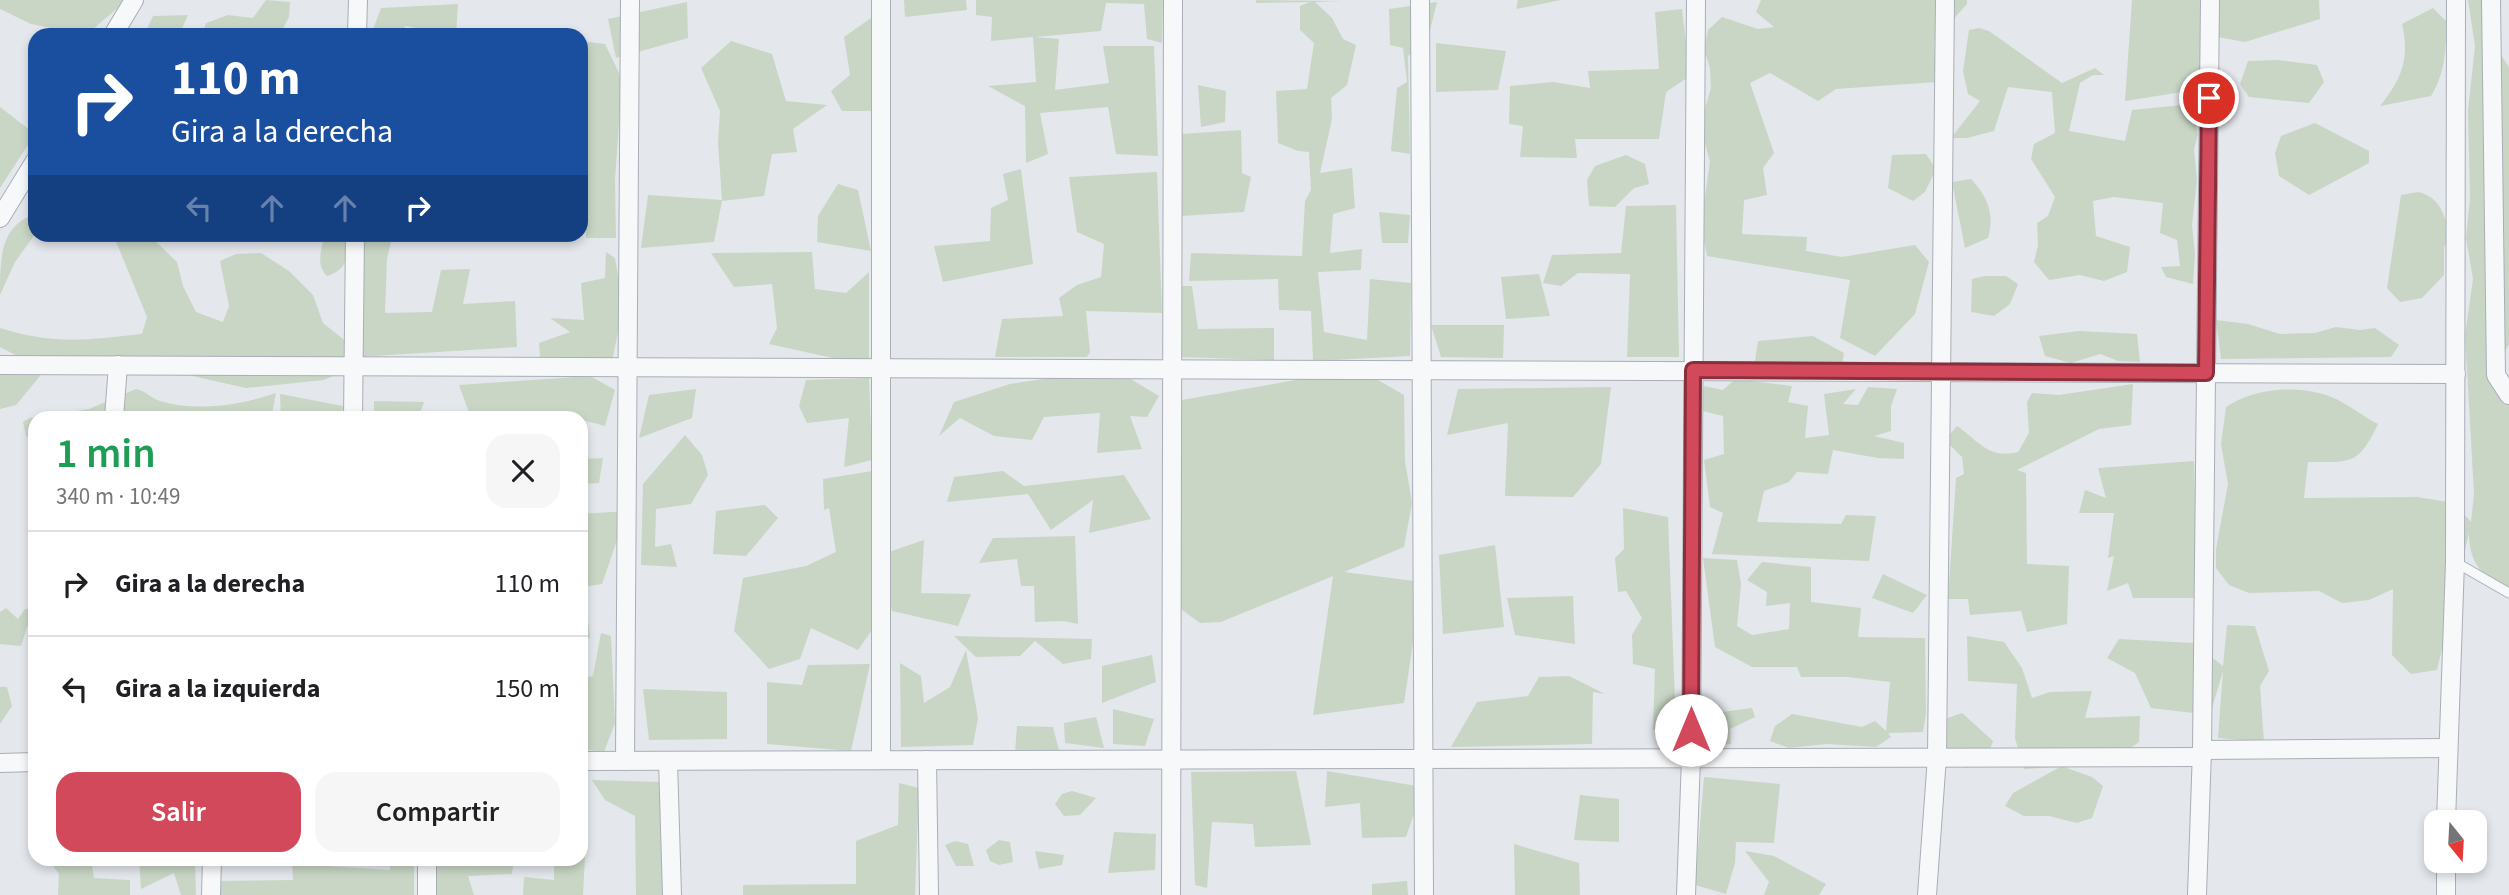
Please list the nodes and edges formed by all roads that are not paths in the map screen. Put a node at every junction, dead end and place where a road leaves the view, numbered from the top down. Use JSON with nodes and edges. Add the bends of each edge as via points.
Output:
{"nodes":[{"id":1,"x":134,"y":0,"type":"edge"},
{"id":2,"x":358,"y":0,"type":"edge"},
{"id":3,"x":630,"y":0,"type":"edge"},
{"id":4,"x":881,"y":0,"type":"edge"},
{"id":5,"x":1173,"y":0,"type":"edge"},
{"id":6,"x":1420,"y":0,"type":"edge"},
{"id":7,"x":1696,"y":0,"type":"edge"},
{"id":8,"x":1945,"y":0,"type":"edge"},
{"id":9,"x":2210,"y":0,"type":"edge"},
{"id":10,"x":2456,"y":0,"type":"edge"},
{"id":11,"x":2491,"y":0,"type":"edge"},
{"id":12,"x":117,"y":28,"type":"edge"},
{"id":13,"x":358,"y":28,"type":"edge"},
{"id":14,"x":28,"y":172,"type":"edge"},
{"id":15,"x":0,"y":218,"type":"edge"},
{"id":16,"x":355,"y":242,"type":"edge"},
{"id":17,"x":353,"y":364,"type":"junction"},
{"id":18,"x":0,"y":365,"type":"edge"},
{"id":19,"x":118,"y":365,"type":"junction"},
{"id":20,"x":628,"y":365,"type":"junction"},
{"id":21,"x":880,"y":367,"type":"junction"},
{"id":22,"x":1170,"y":367,"type":"junction"},
{"id":23,"x":1422,"y":369,"type":"junction"},
{"id":24,"x":1693,"y":370,"type":"junction"},
{"id":25,"x":1941,"y":372,"type":"junction"},
{"id":26,"x":2206,"y":373,"type":"junction"},
{"id":27,"x":2456,"y":374,"type":"junction"},
{"id":28,"x":2509,"y":395,"type":"edge"},
{"id":29,"x":115,"y":411,"type":"edge"},
{"id":30,"x":353,"y":411,"type":"edge"},
{"id":31,"x":2455,"y":562,"type":"junction"},
{"id":32,"x":2509,"y":593,"type":"edge"},
{"id":33,"x":2447,"y":748,"type":"junction"},
{"id":34,"x":2202,"y":753,"type":"junction"},
{"id":35,"x":1691,"y":758,"type":"junction"},
{"id":36,"x":1937,"y":758,"type":"junction"},
{"id":37,"x":1423,"y":759,"type":"junction"},
{"id":38,"x":881,"y":760,"type":"junction"},
{"id":39,"x":928,"y":760,"type":"junction"},
{"id":40,"x":1171,"y":760,"type":"junction"},
{"id":41,"x":588,"y":761,"type":"edge"},
{"id":42,"x":625,"y":761,"type":"junction"},
{"id":43,"x":668,"y":761,"type":"junction"},
{"id":44,"x":28,"y":762,"type":"edge"},
{"id":45,"x":0,"y":763,"type":"edge"},
{"id":46,"x":2446,"y":810,"type":"edge"},
{"id":47,"x":212,"y":866,"type":"edge"},
{"id":48,"x":427,"y":866,"type":"edge"},
{"id":49,"x":2446,"y":873,"type":"edge"},
{"id":50,"x":211,"y":895,"type":"edge"},
{"id":51,"x":427,"y":895,"type":"edge"},
{"id":52,"x":672,"y":895,"type":"edge"},
{"id":53,"x":929,"y":895,"type":"edge"},
{"id":54,"x":1171,"y":895,"type":"edge"},
{"id":55,"x":1424,"y":895,"type":"edge"},
{"id":56,"x":1686,"y":895,"type":"edge"},
{"id":57,"x":1927,"y":895,"type":"edge"},
{"id":58,"x":2197,"y":895,"type":"edge"},
{"id":59,"x":2446,"y":895,"type":"edge"}],
"edges":[{"from":1,"to":12,"type":"street"},
{"from":2,"to":13,"type":"street"},
{"from":3,"to":20,"type":"street"},
{"from":4,"to":21,"type":"street"},
{"from":5,"to":22,"type":"street"},
{"from":6,"to":23,"type":"street"},
{"from":7,"to":24,"type":"street"},
{"from":8,"to":25,"type":"street"},
{"from":9,"to":26,"type":"street"},
{"from":10,"to":27,"type":"street"},
{"from":11,"to":28,"type":"street","via":[[2496,375]]},
{"from":14,"to":15,"type":"street"},
{"from":16,"to":17,"type":"street"},
{"from":17,"to":19,"type":"street"},
{"from":17,"to":20,"type":"street"},
{"from":17,"to":30,"type":"street"},
{"from":18,"to":19,"type":"street"},
{"from":19,"to":29,"type":"street"},
{"from":20,"to":21,"type":"street"},
{"from":20,"to":42,"type":"street"},
{"from":21,"to":22,"type":"street"},
{"from":21,"to":38,"type":"street"},
{"from":22,"to":23,"type":"street"},
{"from":22,"to":40,"type":"street"},
{"from":23,"to":24,"type":"street"},
{"from":23,"to":37,"type":"street"},
{"from":24,"to":25,"type":"street"},
{"from":24,"to":35,"type":"street"},
{"from":25,"to":26,"type":"street"},
{"from":25,"to":36,"type":"street"},
{"from":26,"to":27,"type":"street"},
{"from":26,"to":34,"type":"street"},
{"from":27,"to":31,"type":"street"},
{"from":31,"to":32,"type":"lane"},
{"from":31,"to":33,"type":"street"},
{"from":33,"to":34,"type":"street"},
{"from":33,"to":46,"type":"street"},
{"from":34,"to":36,"type":"street"},
{"from":34,"to":58,"type":"street"},
{"from":35,"to":36,"type":"street"},
{"from":35,"to":37,"type":"street"},
{"from":35,"to":56,"type":"street"},
{"from":36,"to":57,"type":"street"},
{"from":37,"to":40,"type":"street"},
{"from":37,"to":55,"type":"street"},
{"from":38,"to":39,"type":"street"},
{"from":38,"to":43,"type":"street"},
{"from":39,"to":40,"type":"street"},
{"from":39,"to":53,"type":"street"},
{"from":40,"to":54,"type":"street"},
{"from":41,"to":42,"type":"street"},
{"from":42,"to":43,"type":"street"},
{"from":43,"to":52,"type":"street"},
{"from":44,"to":45,"type":"street"},
{"from":47,"to":50,"type":"street"},
{"from":48,"to":51,"type":"street"},
{"from":49,"to":59,"type":"street"}]}
